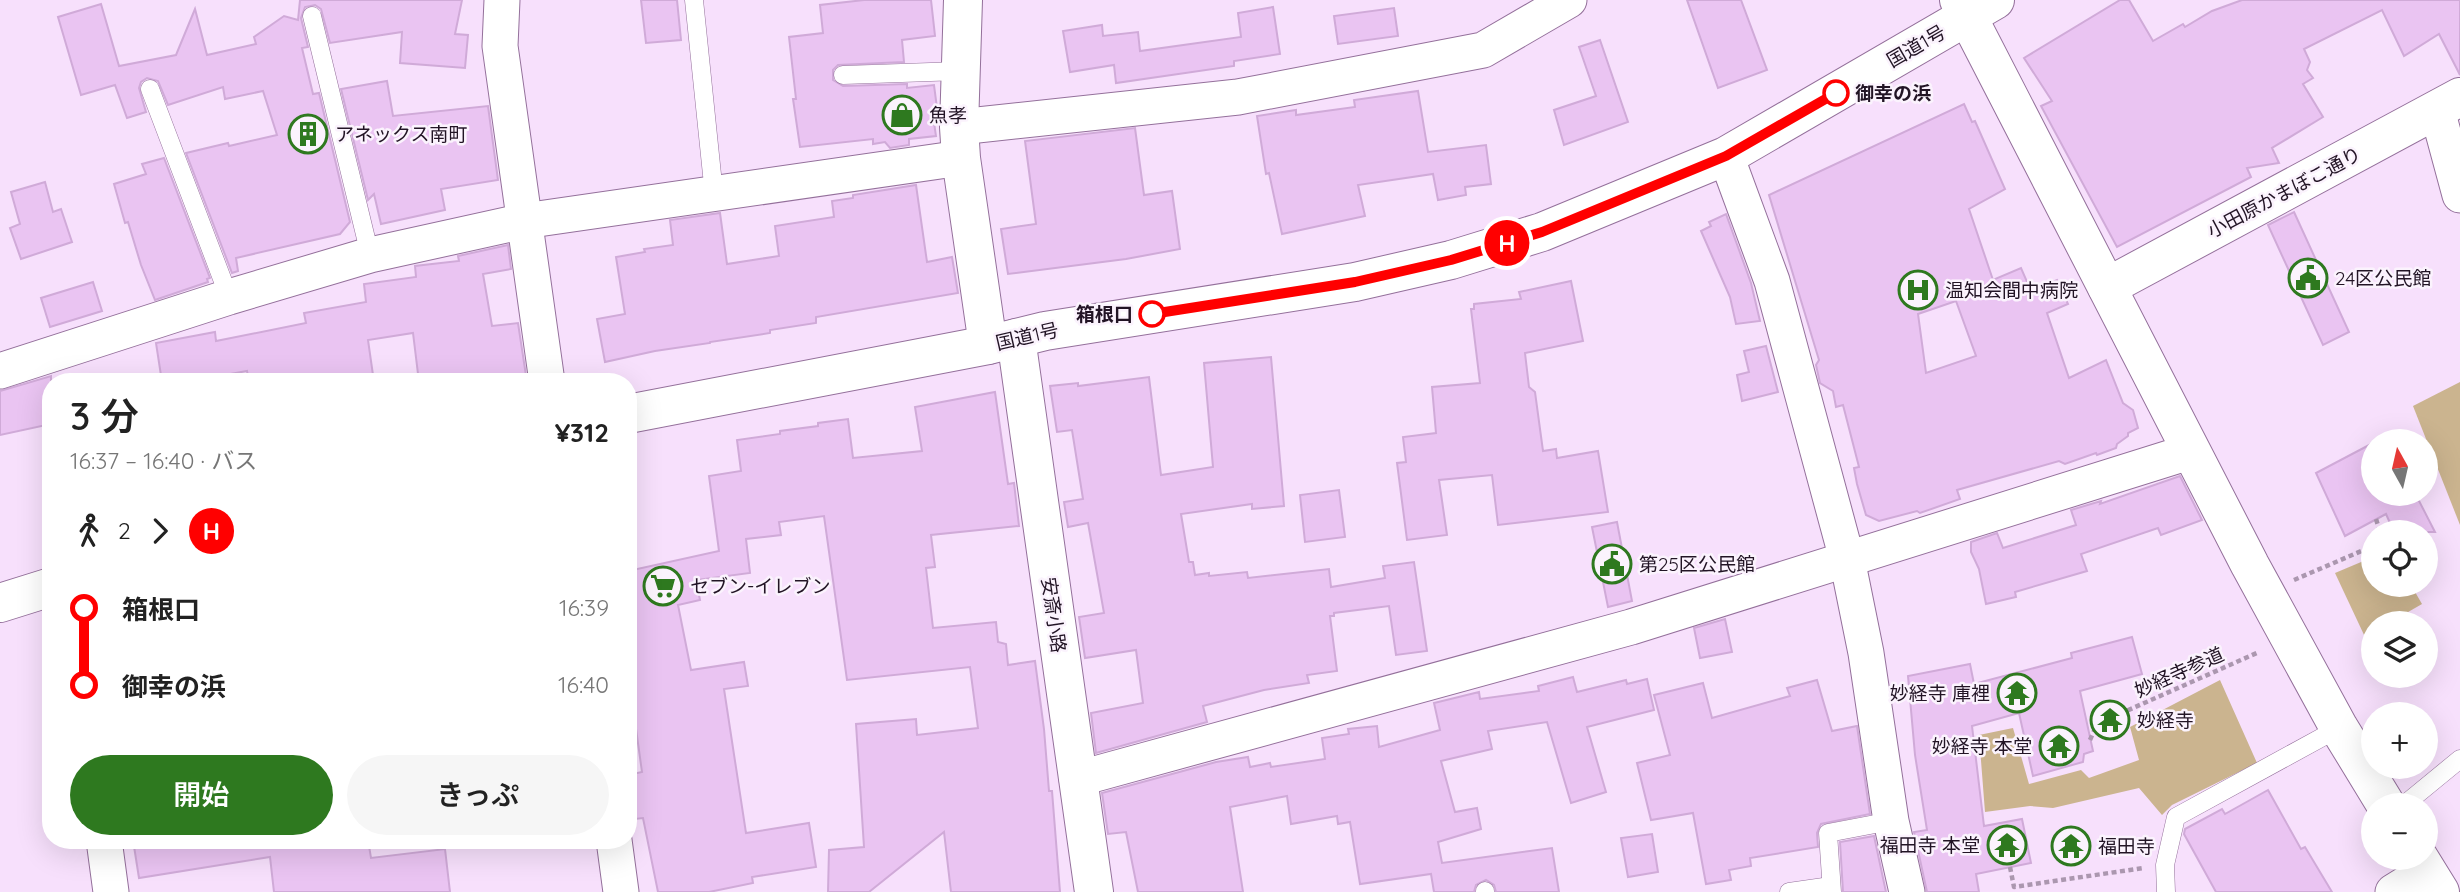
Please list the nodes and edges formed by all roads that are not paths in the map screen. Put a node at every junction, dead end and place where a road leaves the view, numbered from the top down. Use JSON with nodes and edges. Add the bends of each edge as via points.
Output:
{"nodes":[{"id":1,"x":502,"y":0,"type":"edge"},
{"id":2,"x":694,"y":0,"type":"edge"},
{"id":3,"x":963,"y":0,"type":"edge"},
{"id":4,"x":1569,"y":0,"type":"edge"},
{"id":5,"x":1974,"y":5,"type":"edge"},
{"id":6,"x":312,"y":16,"type":"dead end"},
{"id":7,"x":960,"y":71,"type":"junction"},
{"id":8,"x":843,"y":75,"type":"dead end"},
{"id":9,"x":150,"y":89,"type":"dead end"},
{"id":10,"x":2448,"y":103,"type":"edge"},
{"id":11,"x":960,"y":143,"type":"junction"},
{"id":12,"x":1726,"y":156,"type":"junction"},
{"id":13,"x":714,"y":194,"type":"junction"},
{"id":14,"x":2460,"y":195,"type":"edge"},
{"id":15,"x":524,"y":220,"type":"junction"},
{"id":16,"x":370,"y":255,"type":"junction"},
{"id":17,"x":2107,"y":287,"type":"junction"},
{"id":18,"x":229,"y":298,"type":"junction"},
{"id":19,"x":1002,"y":342,"type":"junction"},
{"id":20,"x":0,"y":371,"type":"edge"},
{"id":21,"x":546,"y":373,"type":"edge"},
{"id":22,"x":637,"y":412,"type":"edge"},
{"id":23,"x":2192,"y":451,"type":"junction"},
{"id":24,"x":1847,"y":559,"type":"junction"},
{"id":25,"x":42,"y":590,"type":"edge"},
{"id":26,"x":0,"y":603,"type":"edge"},
{"id":27,"x":2339,"y":728,"type":"junction"},
{"id":28,"x":2460,"y":759,"type":"edge"},
{"id":29,"x":1077,"y":779,"type":"junction"},
{"id":30,"x":2379,"y":793,"type":"edge"},
{"id":31,"x":2419,"y":793,"type":"edge"},
{"id":32,"x":1891,"y":821,"type":"junction"},
{"id":33,"x":105,"y":849,"type":"edge"},
{"id":34,"x":615,"y":849,"type":"edge"},
{"id":35,"x":2429,"y":873,"type":"edge"},
{"id":36,"x":1832,"y":889,"type":"edge"},
{"id":37,"x":111,"y":892,"type":"edge"},
{"id":38,"x":621,"y":892,"type":"edge"},
{"id":39,"x":1094,"y":892,"type":"edge"},
{"id":40,"x":1789,"y":892,"type":"edge"},
{"id":41,"x":1907,"y":892,"type":"edge"},
{"id":42,"x":2166,"y":892,"type":"edge"},
{"id":43,"x":2393,"y":892,"type":"edge"}],
"edges":[{"from":1,"to":15,"type":"street","via":[[500,47]]},
{"from":2,"to":13,"type":"lane"},
{"from":3,"to":7,"type":"main road","name":"安斎小路"},
{"from":4,"to":11,"type":"street","via":[[1483,50]]},
{"from":5,"to":12,"type":"main road","name":"国道1号"},
{"from":5,"to":17,"type":"main road"},
{"from":6,"to":16,"type":"lane"},
{"from":7,"to":8,"type":"lane"},
{"from":7,"to":11,"type":"main road","name":"安斎小路"},
{"from":9,"to":18,"type":"lane"},
{"from":10,"to":14,"type":"street"},
{"from":10,"to":17,"type":"main road","name":"小田原かまぼこ通り"},
{"from":11,"to":13,"type":"street"},
{"from":11,"to":19,"type":"main road","name":"安斎小路"},
{"from":12,"to":19,"type":"main road","name":"国道1号","via":[[1542,232],[1451,260],[1355,282],[1045,331]]},
{"from":12,"to":24,"type":"street","via":[[1772,281]]},
{"from":13,"to":15,"type":"street"},
{"from":15,"to":16,"type":"street"},
{"from":15,"to":21,"type":"street"},
{"from":16,"to":18,"type":"street"},
{"from":17,"to":23,"type":"main road"},
{"from":18,"to":20,"type":"street"},
{"from":19,"to":22,"type":"main road","name":"国道1号"},
{"from":19,"to":29,"type":"main road","name":"安斎小路"},
{"from":23,"to":24,"type":"street"},
{"from":23,"to":27,"type":"main road"},
{"from":24,"to":29,"type":"street","via":[[1631,627]]},
{"from":24,"to":32,"type":"street"},
{"from":25,"to":26,"type":"main road"},
{"from":27,"to":30,"type":"main road"},
{"from":27,"to":42,"type":"lane","via":[[2176,817],[2165,864]]},
{"from":28,"to":31,"type":"lane"},
{"from":29,"to":39,"type":"main road","name":"安斎小路"},
{"from":32,"to":36,"type":"lane","via":[[1828,833]]},
{"from":32,"to":41,"type":"street"},
{"from":33,"to":37,"type":"street"},
{"from":34,"to":38,"type":"street"},
{"from":35,"to":43,"type":"street"},
{"from":36,"to":40,"type":"lane"}]}
